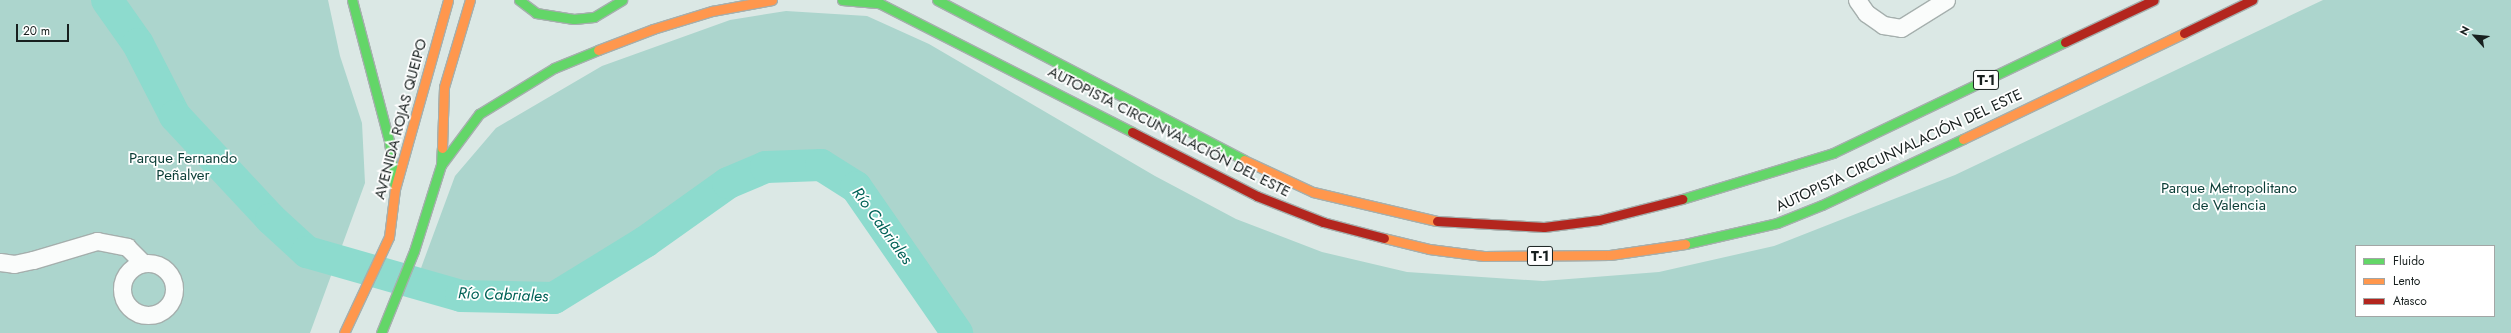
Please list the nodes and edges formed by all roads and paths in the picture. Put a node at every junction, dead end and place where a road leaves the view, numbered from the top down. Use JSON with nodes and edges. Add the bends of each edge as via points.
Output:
{"nodes":[{"id":1,"x":352,"y":0,"type":"edge"},
{"id":2,"x":448,"y":0,"type":"edge"},
{"id":3,"x":470,"y":0,"type":"edge"},
{"id":4,"x":520,"y":0,"type":"edge"},
{"id":5,"x":622,"y":0,"type":"edge"},
{"id":6,"x":772,"y":0,"type":"edge"},
{"id":7,"x":842,"y":0,"type":"edge"},
{"id":8,"x":937,"y":0,"type":"edge"},
{"id":9,"x":1858,"y":0,"type":"edge"},
{"id":10,"x":1946,"y":0,"type":"edge"},
{"id":11,"x":2154,"y":0,"type":"edge"},
{"id":12,"x":2252,"y":0,"type":"edge"},
{"id":13,"x":876,"y":2,"type":"edge"},
{"id":14,"x":441,"y":165,"type":"junction"},
{"id":15,"x":394,"y":189,"type":"junction"},
{"id":16,"x":0,"y":262,"type":"edge"},
{"id":17,"x":143,"y":263,"type":"dead end"},
{"id":18,"x":382,"y":331,"type":"edge"},
{"id":19,"x":344,"y":333,"type":"edge"}],
"edges":[{"from":1,"to":15,"type":"main road","via":[[390,141]]},
{"from":2,"to":15,"type":"main road","name":"AVENIDA ROJAS QUEIPO"},
{"from":3,"to":14,"type":"main road","via":[[444,87]]},
{"from":4,"to":5,"type":"main road","via":[[536,13],[574,19],[594,17]]},
{"from":6,"to":14,"type":"main road","via":[[712,11],[653,29],[554,68],[479,114]]},
{"from":7,"to":13,"type":"main road"},
{"from":8,"to":11,"type":"main road","name":"AUTOPISTA CIRCUNVALACIÓN DEL ESTE","number":"T-1","via":[[1180,129],[1313,192],[1436,221],[1544,227],[1599,220],[1663,205],[1833,153]]},
{"from":9,"to":10,"type":"street","via":[[1866,13],[1883,25],[1901,28]]},
{"from":12,"to":13,"type":"main road","name":"AUTOPISTA CIRCUNVALACIÓN DEL ESTE","number":"T-1","via":[[1822,206],[1777,223],[1670,247],[1610,255],[1549,256],[1484,256],[1429,249],[1323,222],[1257,196]]},
{"from":14,"to":18,"type":"main road","via":[[414,251]]},
{"from":15,"to":19,"type":"main road","name":"AVENIDA ROJAS QUEIPO","via":[[389,237]]},
{"from":16,"to":17,"type":"street","via":[[14,264],[33,260],[97,241],[127,247]]}]}
